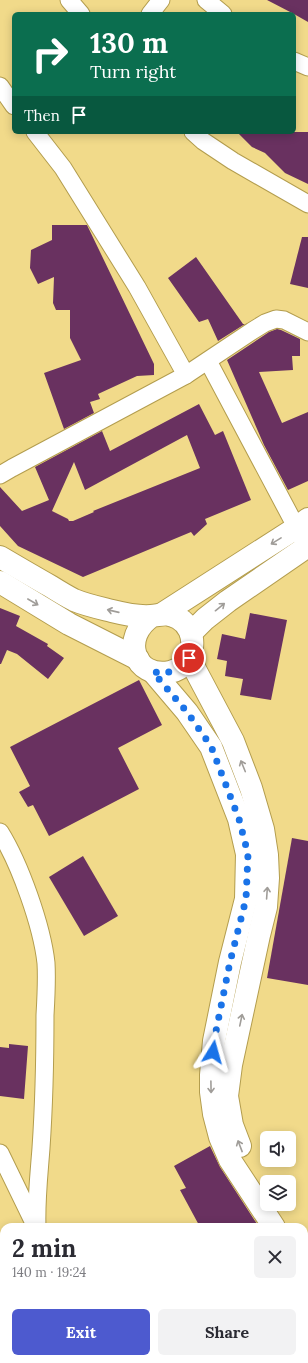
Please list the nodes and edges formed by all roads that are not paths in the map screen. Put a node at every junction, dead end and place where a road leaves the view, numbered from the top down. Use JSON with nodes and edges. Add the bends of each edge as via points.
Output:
{"nodes":[{"id":1,"x":69,"y":0,"type":"edge"},
{"id":2,"x":161,"y":0,"type":"edge"},
{"id":3,"x":206,"y":0,"type":"edge"},
{"id":4,"x":78,"y":12,"type":"edge"},
{"id":5,"x":152,"y":12,"type":"edge"},
{"id":6,"x":221,"y":12,"type":"edge"},
{"id":7,"x":296,"y":62,"type":"edge"},
{"id":8,"x":308,"y":67,"type":"edge"},
{"id":9,"x":0,"y":86,"type":"edge"},
{"id":10,"x":12,"y":103,"type":"edge"},
{"id":11,"x":37,"y":134,"type":"edge"},
{"id":12,"x":196,"y":134,"type":"edge"},
{"id":13,"x":308,"y":204,"type":"edge"},
{"id":14,"x":308,"y":332,"type":"edge"},
{"id":15,"x":208,"y":361,"type":"junction"},
{"id":16,"x":186,"y":375,"type":"junction"},
{"id":17,"x":0,"y":475,"type":"edge"},
{"id":18,"x":305,"y":535,"type":"edge"},
{"id":19,"x":0,"y":558,"type":"edge"},
{"id":20,"x":0,"y":582,"type":"edge"},
{"id":21,"x":157,"y":615,"type":"junction"},
{"id":22,"x":191,"y":633,"type":"junction"},
{"id":23,"x":189,"y":658,"type":"junction"},
{"id":24,"x":146,"y":665,"type":"junction"},
{"id":25,"x":0,"y":832,"type":"edge"},
{"id":26,"x":0,"y":1153,"type":"edge"},
{"id":27,"x":260,"y":1181,"type":"edge"},
{"id":28,"x":280,"y":1211,"type":"edge"},
{"id":29,"x":34,"y":1223,"type":"edge"},
{"id":30,"x":36,"y":1223,"type":"edge"},
{"id":31,"x":271,"y":1223,"type":"edge"},
{"id":32,"x":288,"y":1223,"type":"edge"}],
"edges":[{"from":1,"to":4,"type":"street"},
{"from":2,"to":5,"type":"street"},
{"from":3,"to":6,"type":"street"},
{"from":7,"to":8,"type":"street"},
{"from":9,"to":10,"type":"street"},
{"from":11,"to":16,"type":"street","via":[[63,168],[137,287]]},
{"from":12,"to":13,"type":"street","via":[[233,161]]},
{"from":14,"to":15,"type":"street","via":[[284,320],[276,319],[252,330]]},
{"from":15,"to":16,"type":"street"},
{"from":15,"to":18,"type":"street"},
{"from":16,"to":17,"type":"street"},
{"from":18,"to":21,"type":"main road","one_way":true},
{"from":22,"to":18,"type":"main road","one_way":true},
{"from":21,"to":19,"type":"main road","one_way":true,"via":[[113,612],[75,600]]},
{"from":20,"to":24,"type":"main road","one_way":true,"via":[[69,624]]},
{"from":21,"to":22,"type":"main road","via":[[172,615],[180,619]]},
{"from":21,"to":24,"type":"main road","via":[[143,622],[134,639],[134,650]]},
{"from":22,"to":23,"type":"main road","via":[[193,641]]},
{"from":23,"to":24,"type":"main road","via":[[174,671],[163,673]]},
{"from":27,"to":23,"type":"main road","one_way":true,"via":[[244,1157],[232,1125],[227,1096],[230,1065],[266,907],[267,855],[252,788],[233,741]]},
{"from":24,"to":31,"type":"main road","one_way":true,"via":[[187,712],[211,746],[237,813],[248,854],[246,899],[214,1041],[211,1092],[220,1137],[230,1160]]},
{"from":25,"to":30,"type":"street","via":[[18,869],[40,930],[46,963],[41,1148]]},
{"from":26,"to":29,"type":"street"},
{"from":28,"to":32,"type":"main road"}]}
